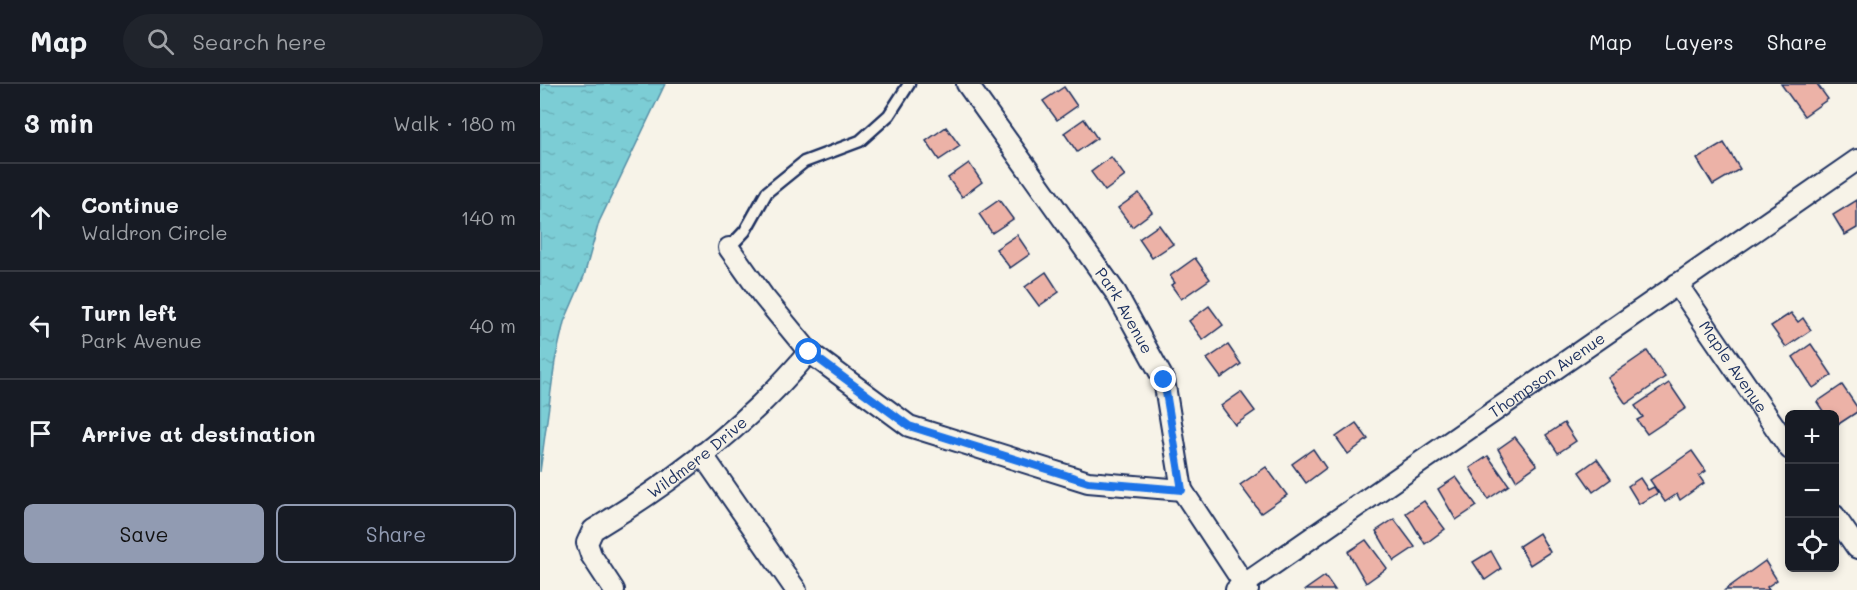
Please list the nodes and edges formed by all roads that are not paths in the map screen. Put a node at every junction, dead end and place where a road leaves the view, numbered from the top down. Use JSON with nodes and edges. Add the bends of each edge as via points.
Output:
{"nodes":[{"id":1,"x":909,"y":84,"type":"edge"},
{"id":2,"x":967,"y":84,"type":"edge"},
{"id":3,"x":1857,"y":160,"type":"edge"},
{"id":4,"x":729,"y":248,"type":"joint"},
{"id":5,"x":1677,"y":284,"type":"junction"},
{"id":6,"x":809,"y":352,"type":"junction"},
{"id":7,"x":1785,"y":442,"type":"edge"},
{"id":8,"x":702,"y":454,"type":"junction"},
{"id":9,"x":1182,"y":490,"type":"junction"},
{"id":10,"x":1836,"y":518,"type":"edge"},
{"id":11,"x":1857,"y":548,"type":"edge"},
{"id":12,"x":1243,"y":588,"type":"edge"},
{"id":13,"x":614,"y":590,"type":"edge"},
{"id":14,"x":796,"y":590,"type":"edge"}],
"edges":[{"from":1,"to":4,"type":"lane","via":[[889,115],[860,141],[804,162],[767,192],[745,231]]},
{"from":2,"to":9,"type":"street","name":"Park Avenue","via":[[1116,293],[1164,380]]},
{"from":3,"to":5,"type":"street","name":"Thompson Avenue"},
{"from":4,"to":6,"type":"street"},
{"from":5,"to":7,"type":"street","name":"Maple Avenue"},
{"from":5,"to":12,"type":"street","name":"Thompson Avenue"},
{"from":6,"to":8,"type":"street","name":"Wildmere Drive","via":[[780,386]]},
{"from":6,"to":9,"type":"street","via":[[909,426],[1088,482]]},
{"from":8,"to":13,"type":"street","name":"Wildmere Drive","via":[[673,480],[593,530],[587,543],[591,555]]},
{"from":8,"to":14,"type":"street"},
{"from":9,"to":12,"type":"street","name":"Park Avenue"},
{"from":10,"to":11,"type":"street"}]}
